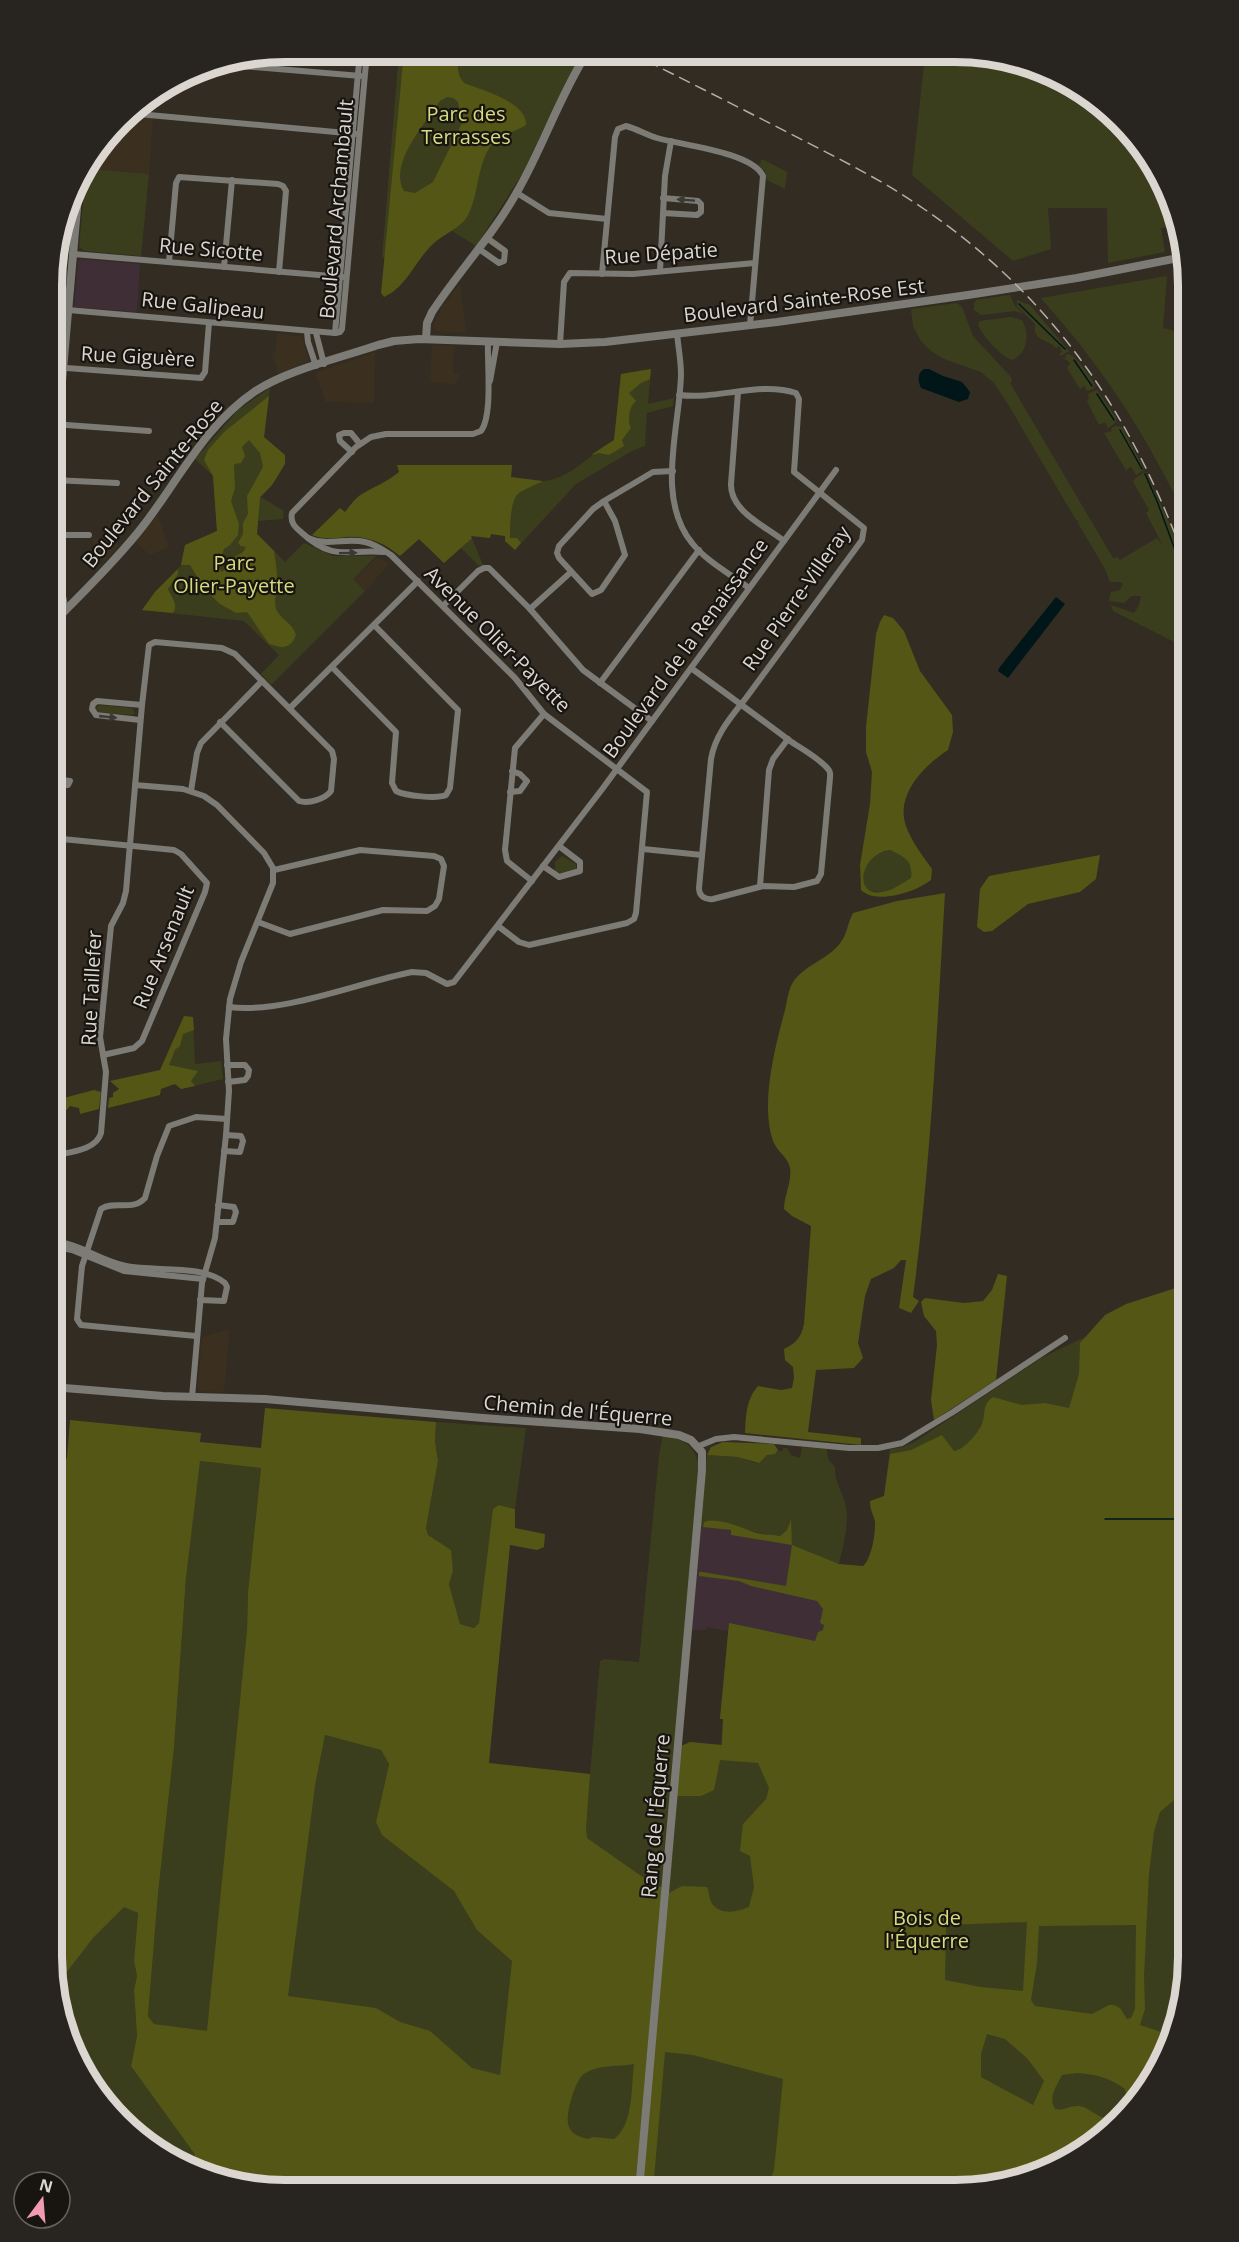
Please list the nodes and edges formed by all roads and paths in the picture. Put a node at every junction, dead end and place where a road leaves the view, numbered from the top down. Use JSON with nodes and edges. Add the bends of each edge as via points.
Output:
{"nodes":[{"id":1,"x":360,"y":62,"type":"edge"},
{"id":2,"x":364,"y":62,"type":"edge"},
{"id":3,"x":582,"y":62,"type":"edge"},
{"id":4,"x":241,"y":66,"type":"edge"},
{"id":5,"x":361,"y":76,"type":"junction"},
{"id":6,"x":141,"y":114,"type":"edge"},
{"id":7,"x":356,"y":134,"type":"junction"},
{"id":8,"x":671,"y":141,"type":"junction"},
{"id":9,"x":232,"y":180,"type":"junction"},
{"id":10,"x":517,"y":193,"type":"junction"},
{"id":11,"x":663,"y":198,"type":"junction"},
{"id":12,"x":78,"y":200,"type":"edge"},
{"id":13,"x":663,"y":213,"type":"junction"},
{"id":14,"x":607,"y":219,"type":"junction"},
{"id":15,"x":487,"y":238,"type":"junction"},
{"id":16,"x":479,"y":249,"type":"junction"},
{"id":17,"x":73,"y":254,"type":"junction"},
{"id":18,"x":1176,"y":258,"type":"edge"},
{"id":19,"x":169,"y":262,"type":"junction"},
{"id":20,"x":755,"y":263,"type":"junction"},
{"id":21,"x":224,"y":267,"type":"junction"},
{"id":22,"x":660,"y":271,"type":"junction"},
{"id":23,"x":279,"y":272,"type":"junction"},
{"id":24,"x":602,"y":274,"type":"junction"},
{"id":25,"x":343,"y":277,"type":"junction"},
{"id":26,"x":68,"y":310,"type":"junction"},
{"id":27,"x":209,"y":323,"type":"junction"},
{"id":28,"x":750,"y":324,"type":"junction"},
{"id":29,"x":307,"y":332,"type":"junction"},
{"id":30,"x":316,"y":333,"type":"junction"},
{"id":31,"x":335,"y":333,"type":"joint"},
{"id":32,"x":677,"y":333,"type":"junction"},
{"id":33,"x":426,"y":339,"type":"junction"},
{"id":34,"x":488,"y":342,"type":"junction"},
{"id":35,"x":497,"y":342,"type":"junction"},
{"id":36,"x":560,"y":344,"type":"junction"},
{"id":37,"x":320,"y":365,"type":"junction"},
{"id":38,"x":63,"y":368,"type":"junction"},
{"id":39,"x":62,"y":375,"type":"edge"},
{"id":40,"x":489,"y":387,"type":"junction"},
{"id":41,"x":738,"y":392,"type":"junction"},
{"id":42,"x":679,"y":395,"type":"junction"},
{"id":43,"x":62,"y":425,"type":"edge"},
{"id":44,"x":149,"y":431,"type":"dead end"},
{"id":45,"x":360,"y":444,"type":"junction"},
{"id":46,"x":352,"y":452,"type":"junction"},
{"id":47,"x":836,"y":470,"type":"dead end"},
{"id":48,"x":673,"y":471,"type":"junction"},
{"id":49,"x":62,"y":480,"type":"edge"},
{"id":50,"x":117,"y":483,"type":"dead end"},
{"id":51,"x":819,"y":493,"type":"junction"},
{"id":52,"x":604,"y":501,"type":"junction"},
{"id":53,"x":62,"y":535,"type":"edge"},
{"id":54,"x":89,"y":535,"type":"dead end"},
{"id":55,"x":308,"y":538,"type":"junction"},
{"id":56,"x":784,"y":541,"type":"junction"},
{"id":57,"x":699,"y":550,"type":"junction"},
{"id":58,"x":387,"y":552,"type":"junction"},
{"id":59,"x":571,"y":572,"type":"junction"},
{"id":60,"x":418,"y":581,"type":"junction"},
{"id":61,"x":749,"y":588,"type":"junction"},
{"id":62,"x":62,"y":596,"type":"edge"},
{"id":63,"x":443,"y":606,"type":"junction"},
{"id":64,"x":530,"y":609,"type":"junction"},
{"id":65,"x":65,"y":610,"type":"junction"},
{"id":66,"x":62,"y":613,"type":"edge"},
{"id":67,"x":374,"y":625,"type":"junction"},
{"id":68,"x":332,"y":667,"type":"junction"},
{"id":69,"x":691,"y":668,"type":"junction"},
{"id":70,"x":262,"y":681,"type":"junction"},
{"id":71,"x":600,"y":683,"type":"junction"},
{"id":72,"x":741,"y":704,"type":"junction"},
{"id":73,"x":142,"y":705,"type":"junction"},
{"id":74,"x":290,"y":708,"type":"junction"},
{"id":75,"x":544,"y":714,"type":"junction"},
{"id":76,"x":140,"y":720,"type":"junction"},
{"id":77,"x":652,"y":721,"type":"junction"},
{"id":78,"x":220,"y":722,"type":"junction"},
{"id":79,"x":788,"y":739,"type":"junction"},
{"id":80,"x":617,"y":768,"type":"junction"},
{"id":81,"x":512,"y":771,"type":"junction"},
{"id":82,"x":62,"y":779,"type":"edge"},
{"id":83,"x":62,"y":785,"type":"edge"},
{"id":84,"x":135,"y":785,"type":"junction"},
{"id":85,"x":191,"y":791,"type":"junction"},
{"id":86,"x":510,"y":792,"type":"junction"},
{"id":87,"x":62,"y":839,"type":"edge"},
{"id":88,"x":130,"y":845,"type":"junction"},
{"id":89,"x":559,"y":846,"type":"junction"},
{"id":90,"x":643,"y":849,"type":"junction"},
{"id":91,"x":702,"y":855,"type":"junction"},
{"id":92,"x":543,"y":866,"type":"junction"},
{"id":93,"x":274,"y":870,"type":"junction"},
{"id":94,"x":532,"y":880,"type":"junction"},
{"id":95,"x":760,"y":886,"type":"junction"},
{"id":96,"x":258,"y":922,"type":"junction"},
{"id":97,"x":498,"y":926,"type":"junction"},
{"id":98,"x":229,"y":1006,"type":"junction"},
{"id":99,"x":103,"y":1055,"type":"junction"},
{"id":100,"x":228,"y":1065,"type":"junction"},
{"id":101,"x":228,"y":1082,"type":"junction"},
{"id":102,"x":227,"y":1119,"type":"junction"},
{"id":103,"x":226,"y":1134,"type":"junction"},
{"id":104,"x":224,"y":1151,"type":"junction"},
{"id":105,"x":62,"y":1153,"type":"edge"},
{"id":106,"x":219,"y":1205,"type":"junction"},
{"id":107,"x":217,"y":1222,"type":"junction"},
{"id":108,"x":62,"y":1243,"type":"edge"},
{"id":109,"x":62,"y":1248,"type":"edge"},
{"id":110,"x":87,"y":1253,"type":"junction"},
{"id":111,"x":204,"y":1276,"type":"junction"},
{"id":112,"x":200,"y":1300,"type":"junction"},
{"id":113,"x":196,"y":1336,"type":"junction"},
{"id":114,"x":1065,"y":1338,"type":"dead end"},
{"id":115,"x":62,"y":1388,"type":"edge"},
{"id":116,"x":192,"y":1397,"type":"junction"},
{"id":117,"x":699,"y":1446,"type":"junction"},
{"id":118,"x":640,"y":2180,"type":"edge"}],
"edges":[{"from":1,"to":5,"type":"street","name":"Boulevard Archambault"},
{"from":2,"to":5,"type":"street","name":"Boulevard Archambault"},
{"from":3,"to":10,"type":"street"},
{"from":4,"to":5,"type":"street"},
{"from":5,"to":7,"type":"street","name":"Boulevard Archambault"},
{"from":6,"to":7,"type":"street"},
{"from":7,"to":25,"type":"street","name":"Boulevard Archambault"},
{"from":8,"to":11,"type":"street"},
{"from":8,"to":14,"type":"street","via":[[628,126],[618,129]]},
{"from":8,"to":20,"type":"street","via":[[722,152],[762,172]]},
{"from":9,"to":19,"type":"street","via":[[178,178]]},
{"from":9,"to":21,"type":"street"},
{"from":9,"to":23,"type":"street","via":[[285,188]]},
{"from":10,"to":14,"type":"street","via":[[552,213]]},
{"from":10,"to":15,"type":"street"},
{"from":11,"to":13,"type":"street"},
{"from":13,"to":11,"type":"street","one_way":true,"via":[[697,215],[702,206],[698,201]]},
{"from":12,"to":17,"type":"street"},
{"from":13,"to":22,"type":"street"},
{"from":14,"to":24,"type":"street"},
{"from":15,"to":16,"type":"street"},
{"from":15,"to":16,"type":"street","via":[[505,251],[504,262],[499,263]]},
{"from":16,"to":33,"type":"street","via":[[432,312]]},
{"from":17,"to":19,"type":"street","name":"Rue Sicotte"},
{"from":17,"to":26,"type":"street"},
{"from":18,"to":28,"type":"street","name":"Boulevard Sainte-Rose Est","via":[[1028,286]]},
{"from":19,"to":21,"type":"street","name":"Rue Sicotte"},
{"from":20,"to":22,"type":"street","name":"Rue Dépatie"},
{"from":20,"to":28,"type":"street"},
{"from":21,"to":23,"type":"street","name":"Rue Sicotte"},
{"from":22,"to":24,"type":"street","name":"Rue Dépatie"},
{"from":23,"to":25,"type":"street","name":"Rue Sicotte"},
{"from":24,"to":36,"type":"street","name":"Rue Dépatie","via":[[574,272],[565,278]]},
{"from":25,"to":31,"type":"street","name":"Boulevard Archambault","via":[[342,328]]},
{"from":26,"to":27,"type":"street","name":"Rue Galipeau"},
{"from":26,"to":38,"type":"street"},
{"from":27,"to":29,"type":"street","name":"Rue Galipeau"},
{"from":27,"to":38,"type":"street","name":"Rue Giguère","via":[[205,372],[201,378]]},
{"from":28,"to":32,"type":"street","name":"Boulevard Sainte-Rose Est"},
{"from":29,"to":30,"type":"street","name":"Rue Galipeau"},
{"from":29,"to":37,"type":"street","name":"Boulevard Archambault"},
{"from":30,"to":31,"type":"street","name":"Rue Galipeau"},
{"from":30,"to":37,"type":"street","name":"Boulevard Archambault"},
{"from":32,"to":36,"type":"street","name":"Boulevard Sainte-Rose Est"},
{"from":32,"to":42,"type":"street"},
{"from":33,"to":34,"type":"street","name":"Boulevard Sainte-Rose Est"},
{"from":33,"to":37,"type":"street","name":"Boulevard Sainte-Rose","via":[[391,342]]},
{"from":34,"to":35,"type":"street","name":"Boulevard Sainte-Rose Est"},
{"from":34,"to":40,"type":"street"},
{"from":35,"to":36,"type":"street","name":"Boulevard Sainte-Rose Est"},
{"from":35,"to":40,"type":"street"},
{"from":37,"to":65,"type":"street","name":"Boulevard Sainte-Rose","via":[[262,387],[236,407],[197,450],[140,530]]},
{"from":38,"to":39,"type":"street"},
{"from":40,"to":45,"type":"street","via":[[486,422],[480,432],[383,434]]},
{"from":41,"to":42,"type":"street"},
{"from":41,"to":51,"type":"street","name":"Rue Pierre-Villeray","via":[[774,389],[797,393],[793,471]]},
{"from":41,"to":56,"type":"street","via":[[732,496],[740,508]]},
{"from":42,"to":48,"type":"street"},
{"from":43,"to":44,"type":"street"},
{"from":45,"to":46,"type":"street"},
{"from":45,"to":46,"type":"street","via":[[351,433],[339,435]]},
{"from":46,"to":55,"type":"street","via":[[292,513],[292,522]]},
{"from":47,"to":51,"type":"street","name":"Boulevard de la Renaissance"},
{"from":48,"to":52,"type":"street","via":[[652,472]]},
{"from":48,"to":57,"type":"street","via":[[676,515]]},
{"from":49,"to":50,"type":"street"},
{"from":51,"to":56,"type":"street","name":"Boulevard de la Renaissance"},
{"from":51,"to":72,"type":"street","name":"Rue Pierre-Villeray","via":[[862,525],[864,536]]},
{"from":52,"to":59,"type":"street","via":[[558,548],[559,558]]},
{"from":52,"to":59,"type":"street","via":[[615,521],[625,558],[596,594],[589,592]]},
{"from":53,"to":54,"type":"street"},
{"from":55,"to":58,"type":"street","name":"Avenue Olier-Payette","via":[[366,542]]},
{"from":55,"to":58,"type":"street","one_way":true,"via":[[337,553]]},
{"from":56,"to":61,"type":"street","name":"Boulevard de la Renaissance"},
{"from":57,"to":61,"type":"street"},
{"from":57,"to":71,"type":"street"},
{"from":58,"to":60,"type":"street","name":"Avenue Olier-Payette"},
{"from":59,"to":64,"type":"street"},
{"from":60,"to":63,"type":"street","name":"Avenue Olier-Payette"},
{"from":60,"to":67,"type":"street"},
{"from":61,"to":69,"type":"street","name":"Boulevard de la Renaissance"},
{"from":62,"to":65,"type":"street"},
{"from":63,"to":64,"type":"street","via":[[486,567]]},
{"from":63,"to":75,"type":"street","name":"Avenue Olier-Payette"},
{"from":64,"to":71,"type":"street","via":[[575,662]]},
{"from":65,"to":66,"type":"street","name":"Boulevard Sainte-Rose"},
{"from":67,"to":68,"type":"street"},
{"from":67,"to":68,"type":"street","via":[[458,710],[446,795],[396,791],[392,783],[396,732]]},
{"from":68,"to":74,"type":"street"},
{"from":69,"to":72,"type":"street"},
{"from":69,"to":77,"type":"street","name":"Boulevard de la Renaissance"},
{"from":70,"to":73,"type":"street","name":"Rue Taillefer","via":[[227,649],[153,642],[147,650]]},
{"from":70,"to":74,"type":"street","name":"Rue Taillefer"},
{"from":70,"to":78,"type":"street"},
{"from":71,"to":77,"type":"street"},
{"from":72,"to":79,"type":"street"},
{"from":72,"to":91,"type":"street","name":"Rue Pierre-Villeray","via":[[720,733],[712,754]]},
{"from":73,"to":76,"type":"street","name":"Rue Taillefer"},
{"from":73,"to":76,"type":"street","one_way":true,"via":[[99,701],[92,707],[96,715]]},
{"from":74,"to":78,"type":"street","name":"Rue Taillefer","via":[[334,755],[331,791],[322,798],[299,801]]},
{"from":75,"to":80,"type":"street","name":"Avenue Olier-Payette"},
{"from":75,"to":81,"type":"street","via":[[516,745]]},
{"from":76,"to":84,"type":"street","name":"Rue Taillefer"},
{"from":77,"to":80,"type":"street","name":"Boulevard de la Renaissance"},
{"from":78,"to":85,"type":"street","via":[[199,745]]},
{"from":79,"to":95,"type":"street","via":[[769,770]]},
{"from":79,"to":95,"type":"street","via":[[830,774],[821,874],[817,882],[802,886]]},
{"from":80,"to":89,"type":"street","name":"Boulevard de la Renaissance"},
{"from":80,"to":90,"type":"street","name":"Avenue Olier-Payette","via":[[647,794]]},
{"from":81,"to":86,"type":"street"},
{"from":81,"to":86,"type":"street","via":[[527,781],[520,791]]},
{"from":82,"to":83,"type":"street","via":[[70,783]]},
{"from":84,"to":85,"type":"street"},
{"from":84,"to":88,"type":"street","name":"Rue Taillefer"},
{"from":85,"to":93,"type":"street","via":[[217,805],[264,853]]},
{"from":86,"to":94,"type":"street","via":[[504,856]]},
{"from":87,"to":88,"type":"street","name":"Rue Arsenault"},
{"from":88,"to":99,"type":"street","name":"Rue Taillefer","via":[[125,897],[111,926],[100,1037]]},
{"from":88,"to":99,"type":"street","name":"Rue Arsenault","via":[[178,851],[207,886],[142,1041],[133,1048]]},
{"from":89,"to":92,"type":"street","name":"Boulevard de la Renaissance"},
{"from":89,"to":92,"type":"street","via":[[580,862],[580,871],[560,877]]},
{"from":90,"to":91,"type":"street"},
{"from":90,"to":97,"type":"street","via":[[632,921],[529,945]]},
{"from":91,"to":95,"type":"street","name":"Rue Pierre-Villeray","via":[[699,890],[704,898]]},
{"from":92,"to":94,"type":"street","name":"Boulevard de la Renaissance"},
{"from":93,"to":96,"type":"street","via":[[273,886]]},
{"from":93,"to":96,"type":"street","via":[[362,850],[434,856],[444,865],[438,901],[426,912],[380,911],[290,934]]},
{"from":94,"to":97,"type":"street","name":"Boulevard de la Renaissance"},
{"from":96,"to":98,"type":"street","via":[[239,967]]},
{"from":97,"to":98,"type":"street","name":"Boulevard de la Renaissance","via":[[450,984],[426,973],[412,972],[273,1006]]},
{"from":98,"to":100,"type":"street"},
{"from":99,"to":105,"type":"street","name":"Rue Taillefer","via":[[106,1072],[99,1139]]},
{"from":100,"to":101,"type":"street"},
{"from":100,"to":101,"type":"street","via":[[245,1065],[249,1070],[246,1080]]},
{"from":101,"to":102,"type":"street"},
{"from":102,"to":103,"type":"street"},
{"from":102,"to":110,"type":"street","via":[[198,1117],[171,1125],[144,1198],[133,1206],[103,1208]]},
{"from":103,"to":104,"type":"street"},
{"from":103,"to":104,"type":"street","via":[[244,1140],[240,1152]]},
{"from":104,"to":106,"type":"street"},
{"from":106,"to":107,"type":"street"},
{"from":106,"to":107,"type":"street","via":[[237,1211],[233,1222]]},
{"from":107,"to":111,"type":"street"},
{"from":108,"to":110,"type":"street"},
{"from":109,"to":110,"type":"street"},
{"from":110,"to":111,"type":"street","via":[[123,1265]]},
{"from":110,"to":113,"type":"street","via":[[77,1317],[81,1325]]},
{"from":111,"to":112,"type":"street"},
{"from":111,"to":112,"type":"street","via":[[225,1282],[226,1296],[222,1301]]},
{"from":112,"to":113,"type":"street"},
{"from":113,"to":116,"type":"street"},
{"from":114,"to":117,"type":"street","via":[[902,1443],[855,1448],[734,1437]]},
{"from":115,"to":116,"type":"street","name":"Chemin de l'Équerre"},
{"from":116,"to":117,"type":"street","name":"Chemin de l'Équerre","via":[[258,1398],[628,1427],[683,1436]]},
{"from":117,"to":118,"type":"street","name":"Rang de l'Équerre","via":[[702,1470]]}]}
